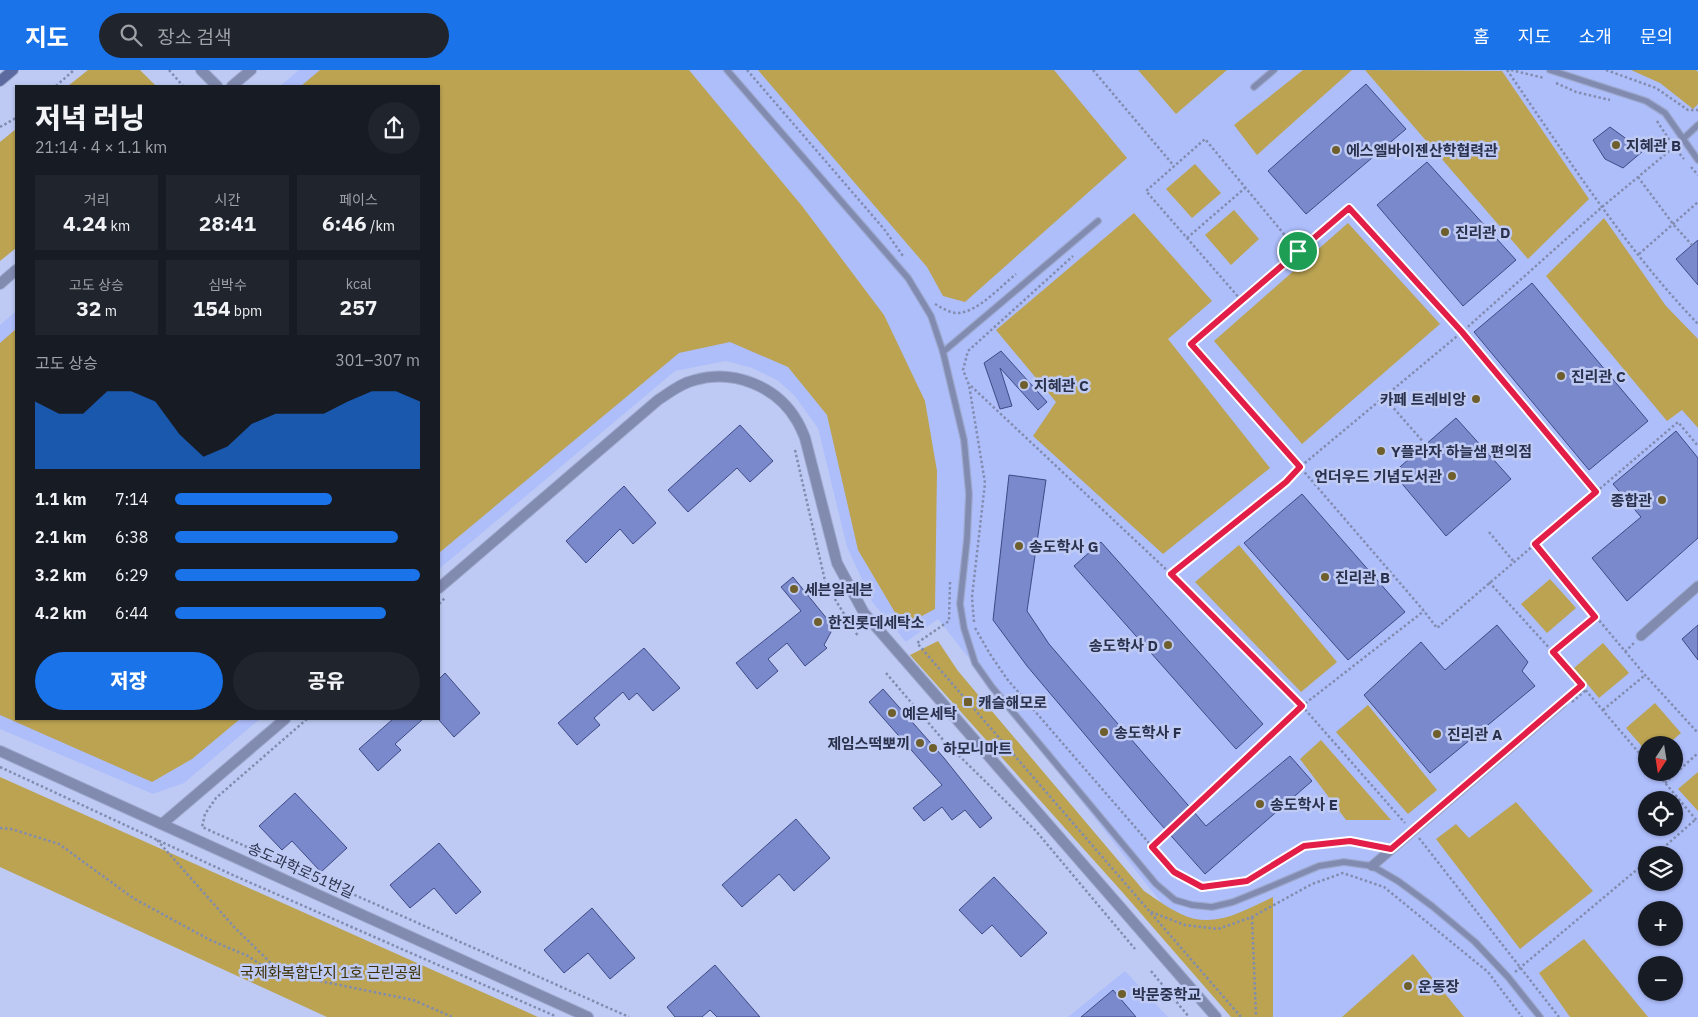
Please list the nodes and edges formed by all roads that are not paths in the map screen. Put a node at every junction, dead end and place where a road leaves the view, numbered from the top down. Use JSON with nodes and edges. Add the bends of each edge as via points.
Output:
{"nodes":[{"id":1,"x":13,"y":70,"type":"edge"},
{"id":2,"x":201,"y":70,"type":"edge"},
{"id":3,"x":251,"y":70,"type":"edge"},
{"id":4,"x":727,"y":70,"type":"edge"},
{"id":5,"x":1274,"y":70,"type":"edge"},
{"id":6,"x":1550,"y":70,"type":"edge"},
{"id":7,"x":0,"y":81,"type":"edge"},
{"id":8,"x":216,"y":85,"type":"edge"},
{"id":9,"x":233,"y":85,"type":"edge"},
{"id":10,"x":1254,"y":87,"type":"dead end"},
{"id":11,"x":1698,"y":125,"type":"edge"},
{"id":12,"x":1684,"y":138,"type":"junction"},
{"id":13,"x":1698,"y":160,"type":"edge"},
{"id":14,"x":1098,"y":221,"type":"dead end"},
{"id":15,"x":15,"y":271,"type":"edge"},
{"id":16,"x":0,"y":284,"type":"edge"},
{"id":17,"x":943,"y":352,"type":"junction"},
{"id":18,"x":1698,"y":586,"type":"edge"},
{"id":19,"x":440,"y":587,"type":"edge"},
{"id":20,"x":1641,"y":636,"type":"dead end"},
{"id":21,"x":1562,"y":703,"type":"road end"},
{"id":22,"x":284,"y":720,"type":"edge"},
{"id":23,"x":0,"y":751,"type":"edge"},
{"id":24,"x":162,"y":824,"type":"junction"},
{"id":25,"x":1372,"y":866,"type":"junction"},
{"id":26,"x":588,"y":1017,"type":"edge"},
{"id":27,"x":1216,"y":1017,"type":"edge"},
{"id":28,"x":1540,"y":1017,"type":"edge"}],
"edges":[{"from":1,"to":7,"type":"main road"},
{"from":2,"to":8,"type":"street"},
{"from":3,"to":9,"type":"street"},
{"from":4,"to":17,"type":"lane","via":[[908,278],[931,316]]},
{"from":5,"to":10,"type":"lane"},
{"from":6,"to":12,"type":"lane","via":[[1646,101],[1665,113]]},
{"from":11,"to":12,"type":"lane"},
{"from":12,"to":13,"type":"lane"},
{"from":14,"to":17,"type":"lane"},
{"from":15,"to":16,"type":"street"},
{"from":17,"to":25,"type":"lane","via":[[964,440],[969,494],[960,604],[975,663],[998,695],[1156,884],[1174,900],[1212,907],[1265,890],[1319,866],[1344,862]]},
{"from":18,"to":20,"type":"street"},
{"from":19,"to":27,"type":"street","via":[[676,388],[712,376],[732,377],[768,390],[797,420],[805,438],[837,563],[864,613]]},
{"from":21,"to":25,"type":"street"},
{"from":22,"to":24,"type":"street"},
{"from":23,"to":24,"type":"street","name":"송도과학로51번길"},
{"from":24,"to":26,"type":"street","name":"송도과학로51번길"},
{"from":25,"to":28,"type":"lane","via":[[1432,906],[1475,942]]}]}
